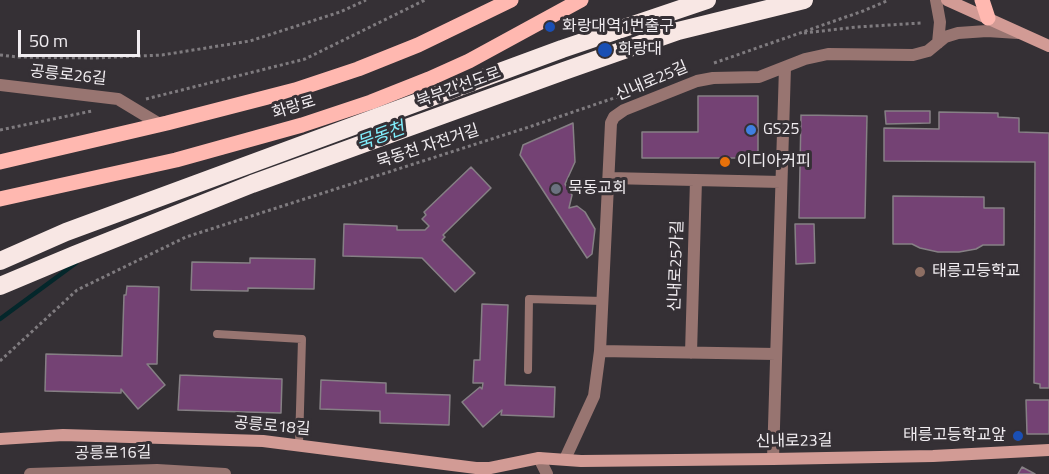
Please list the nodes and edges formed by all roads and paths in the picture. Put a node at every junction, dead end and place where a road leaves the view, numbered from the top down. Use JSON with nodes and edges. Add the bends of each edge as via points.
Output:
{"nodes":[{"id":1,"x":366,"y":0,"type":"edge"},
{"id":2,"x":424,"y":0,"type":"edge"},
{"id":3,"x":511,"y":0,"type":"edge"},
{"id":4,"x":580,"y":0,"type":"edge"},
{"id":5,"x":707,"y":0,"type":"edge"},
{"id":6,"x":804,"y":0,"type":"edge"},
{"id":7,"x":889,"y":0,"type":"edge"},
{"id":8,"x":936,"y":0,"type":"edge"},
{"id":9,"x":947,"y":0,"type":"edge"},
{"id":10,"x":982,"y":0,"type":"edge"},
{"id":11,"x":988,"y":18,"type":"junction"},
{"id":12,"x":921,"y":23,"type":"dead end"},
{"id":13,"x":1021,"y":33,"type":"junction"},
{"id":14,"x":799,"y":34,"type":"junction"},
{"id":15,"x":938,"y":43,"type":"junction"},
{"id":16,"x":1049,"y":46,"type":"edge"},
{"id":17,"x":0,"y":55,"type":"edge"},
{"id":18,"x":710,"y":65,"type":"dead end"},
{"id":19,"x":785,"y":67,"type":"junction"},
{"id":20,"x":0,"y":85,"type":"edge"},
{"id":21,"x":621,"y":96,"type":"dead end"},
{"id":22,"x":127,"y":104,"type":"junction"},
{"id":23,"x":93,"y":111,"type":"dead end"},
{"id":24,"x":161,"y":124,"type":"junction"},
{"id":25,"x":0,"y":130,"type":"edge"},
{"id":26,"x":0,"y":162,"type":"edge"},
{"id":27,"x":609,"y":178,"type":"junction"},
{"id":28,"x":696,"y":180,"type":"junction"},
{"id":29,"x":781,"y":182,"type":"junction"},
{"id":30,"x":0,"y":200,"type":"edge"},
{"id":31,"x":0,"y":261,"type":"edge"},
{"id":32,"x":0,"y":286,"type":"edge"},
{"id":33,"x":603,"y":301,"type":"junction"},
{"id":34,"x":217,"y":334,"type":"dead end"},
{"id":35,"x":600,"y":351,"type":"junction"},
{"id":36,"x":691,"y":353,"type":"junction"},
{"id":37,"x":776,"y":354,"type":"junction"},
{"id":38,"x":0,"y":361,"type":"edge"},
{"id":39,"x":528,"y":370,"type":"dead end"},
{"id":40,"x":0,"y":440,"type":"edge"},
{"id":41,"x":298,"y":444,"type":"junction"},
{"id":42,"x":1049,"y":450,"type":"edge"},
{"id":43,"x":539,"y":458,"type":"junction"},
{"id":44,"x":565,"y":459,"type":"junction"},
{"id":45,"x":772,"y":459,"type":"junction"},
{"id":46,"x":476,"y":471,"type":"edge"},
{"id":47,"x":88,"y":472,"type":"edge"},
{"id":48,"x":52,"y":473,"type":"edge"},
{"id":49,"x":198,"y":473,"type":"edge"},
{"id":50,"x":30,"y":474,"type":"edge"},
{"id":51,"x":225,"y":474,"type":"edge"},
{"id":52,"x":547,"y":474,"type":"edge"}],
"edges":[{"from":1,"to":17,"type":"path","via":[[250,41],[162,55]]},
{"from":2,"to":22,"type":"path","via":[[305,59]]},
{"from":3,"to":24,"type":"main road","name":"화랑로","via":[[358,69],[295,90]]},
{"from":4,"to":30,"type":"main road","name":"화랑로","via":[[469,61],[370,102],[176,160]]},
{"from":5,"to":31,"type":"highway","name":"북부간선도로","bridge":true,"via":[[562,49],[66,232]]},
{"from":6,"to":32,"type":"highway","name":"북부간선도로","bridge":true,"via":[[678,31],[564,70],[252,184]]},
{"from":7,"to":14,"type":"path"},
{"from":8,"to":15,"type":"street"},
{"from":9,"to":11,"type":"street"},
{"from":10,"to":11,"type":"main road"},
{"from":11,"to":13,"type":"street"},
{"from":12,"to":14,"type":"path"},
{"from":13,"to":15,"type":"street","name":"신내로25길","via":[[958,33]]},
{"from":13,"to":16,"type":"street"},
{"from":14,"to":18,"type":"path"},
{"from":15,"to":19,"type":"street","name":"신내로25길","via":[[913,55],[828,54]]},
{"from":19,"to":27,"type":"street","name":"신내로25길","via":[[759,77],[697,81],[618,113],[611,123]]},
{"from":19,"to":29,"type":"street"},
{"from":20,"to":22,"type":"street","name":"공릉로26길","via":[[118,99]]},
{"from":21,"to":38,"type":"path","name":"묵동천 자전거길","via":[[186,237],[77,290]]},
{"from":22,"to":24,"type":"street","name":"공릉로26길"},
{"from":23,"to":25,"type":"path"},
{"from":24,"to":26,"type":"main road","name":"화랑로"},
{"from":27,"to":28,"type":"street"},
{"from":27,"to":33,"type":"street","name":"신내로25길"},
{"from":28,"to":29,"type":"street"},
{"from":28,"to":36,"type":"street","name":"신내로25가길"},
{"from":29,"to":37,"type":"street"},
{"from":33,"to":35,"type":"street","name":"신내로25길"},
{"from":33,"to":39,"type":"lane","via":[[529,299]]},
{"from":34,"to":41,"type":"lane","via":[[302,339]]},
{"from":35,"to":36,"type":"street"},
{"from":35,"to":44,"type":"street","name":"신내로25길","via":[[594,396]]},
{"from":36,"to":37,"type":"street"},
{"from":37,"to":45,"type":"street"},
{"from":40,"to":41,"type":"street","name":"공릉로18길","via":[[99,435]]},
{"from":41,"to":46,"type":"street","name":"공릉로18길"},
{"from":42,"to":45,"type":"street","name":"신내로23길"},
{"from":43,"to":44,"type":"street","name":"신내로23길"},
{"from":43,"to":46,"type":"street","name":"공릉로18길"},
{"from":43,"to":52,"type":"street"},
{"from":44,"to":45,"type":"street","name":"신내로23길"},
{"from":47,"to":48,"type":"street","name":"공릉로16길"},
{"from":47,"to":49,"type":"street","name":"공릉로16길"},
{"from":48,"to":50,"type":"street","name":"공릉로16길"},
{"from":49,"to":51,"type":"street","name":"공릉로16길"}]}
